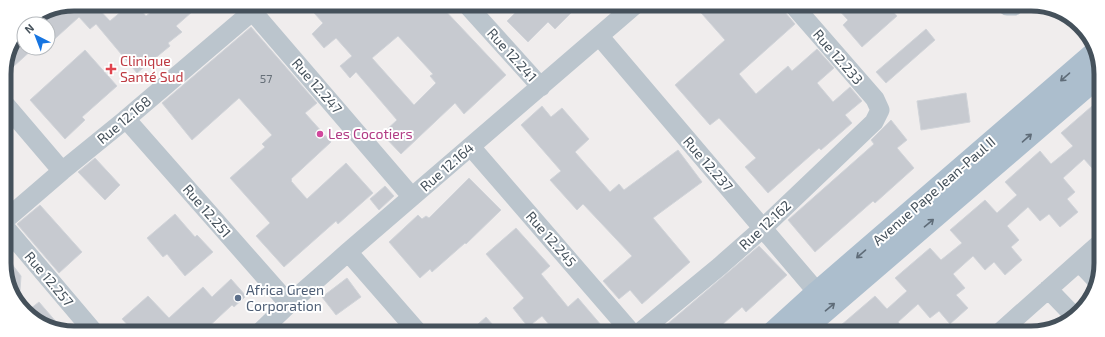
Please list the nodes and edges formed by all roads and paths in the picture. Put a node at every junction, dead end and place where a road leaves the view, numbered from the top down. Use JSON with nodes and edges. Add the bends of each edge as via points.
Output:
{"nodes":[{"id":1,"x":253,"y":11,"type":"edge"},
{"id":2,"x":259,"y":11,"type":"edge"},
{"id":3,"x":472,"y":11,"type":"edge"},
{"id":4,"x":628,"y":11,"type":"edge"},
{"id":5,"x":798,"y":11,"type":"edge"},
{"id":6,"x":600,"y":37,"type":"junction"},
{"id":7,"x":1091,"y":56,"type":"edge"},
{"id":8,"x":1094,"y":80,"type":"edge"},
{"id":9,"x":541,"y":87,"type":"junction"},
{"id":10,"x":880,"y":110,"type":"joint"},
{"id":11,"x":11,"y":111,"type":"edge"},
{"id":12,"x":126,"y":119,"type":"junction"},
{"id":13,"x":471,"y":147,"type":"junction"},
{"id":14,"x":62,"y":171,"type":"junction"},
{"id":15,"x":412,"y":197,"type":"junction"},
{"id":16,"x":11,"y":215,"type":"edge"},
{"id":17,"x":763,"y":228,"type":"junction"},
{"id":18,"x":11,"y":234,"type":"edge"},
{"id":19,"x":1094,"y":248,"type":"edge"},
{"id":20,"x":348,"y":252,"type":"junction"},
{"id":21,"x":1079,"y":262,"type":"junction"},
{"id":22,"x":1092,"y":276,"type":"edge"},
{"id":23,"x":1048,"y":289,"type":"junction"},
{"id":24,"x":817,"y":292,"type":"junction"},
{"id":25,"x":289,"y":304,"type":"junction"},
{"id":26,"x":1070,"y":312,"type":"edge"},
{"id":27,"x":89,"y":326,"type":"edge"},
{"id":28,"x":266,"y":326,"type":"edge"},
{"id":29,"x":413,"y":326,"type":"edge"},
{"id":30,"x":626,"y":326,"type":"edge"},
{"id":31,"x":647,"y":326,"type":"edge"},
{"id":32,"x":780,"y":326,"type":"edge"},
{"id":33,"x":812,"y":326,"type":"edge"},
{"id":34,"x":1006,"y":326,"type":"edge"}],
"edges":[{"from":1,"to":12,"type":"street","name":"Rue 12.168"},
{"from":2,"to":15,"type":"street","name":"Rue 12.247"},
{"from":3,"to":9,"type":"street","name":"Rue 12.241"},
{"from":4,"to":6,"type":"street","name":"Rue 12.164"},
{"from":5,"to":10,"type":"street","name":"Rue 12.233","via":[[875,99]]},
{"from":6,"to":9,"type":"street","name":"Rue 12.164"},
{"from":6,"to":17,"type":"street","name":"Rue 12.237"},
{"from":7,"to":24,"type":"main road","name":"Avenue Pape Jean-Paul II","one_way":true},
{"from":33,"to":8,"type":"main road","name":"Avenue Pape Jean-Paul II","one_way":true},
{"from":9,"to":13,"type":"street","name":"Rue 12.164"},
{"from":10,"to":17,"type":"street","name":"Rue 12.162","via":[[874,122]]},
{"from":11,"to":14,"type":"street"},
{"from":12,"to":14,"type":"street","name":"Rue 12.168"},
{"from":12,"to":25,"type":"street","name":"Rue 12.251"},
{"from":13,"to":15,"type":"street","name":"Rue 12.164"},
{"from":13,"to":30,"type":"street","name":"Rue 12.245"},
{"from":14,"to":16,"type":"street","name":"Rue 12.168"},
{"from":15,"to":20,"type":"street","name":"Rue 12.164"},
{"from":17,"to":24,"type":"street","name":"Rue 12.237"},
{"from":17,"to":31,"type":"street","name":"Rue 12.162"},
{"from":18,"to":27,"type":"street","name":"Rue 12.257"},
{"from":19,"to":21,"type":"street"},
{"from":20,"to":25,"type":"street","name":"Rue 12.164"},
{"from":20,"to":29,"type":"street"},
{"from":21,"to":22,"type":"street"},
{"from":21,"to":23,"type":"street"},
{"from":23,"to":26,"type":"street"},
{"from":23,"to":34,"type":"street"},
{"from":24,"to":32,"type":"main road","name":"Avenue Pape Jean-Paul II"},
{"from":25,"to":28,"type":"street","name":"Rue 12.164"}]}
